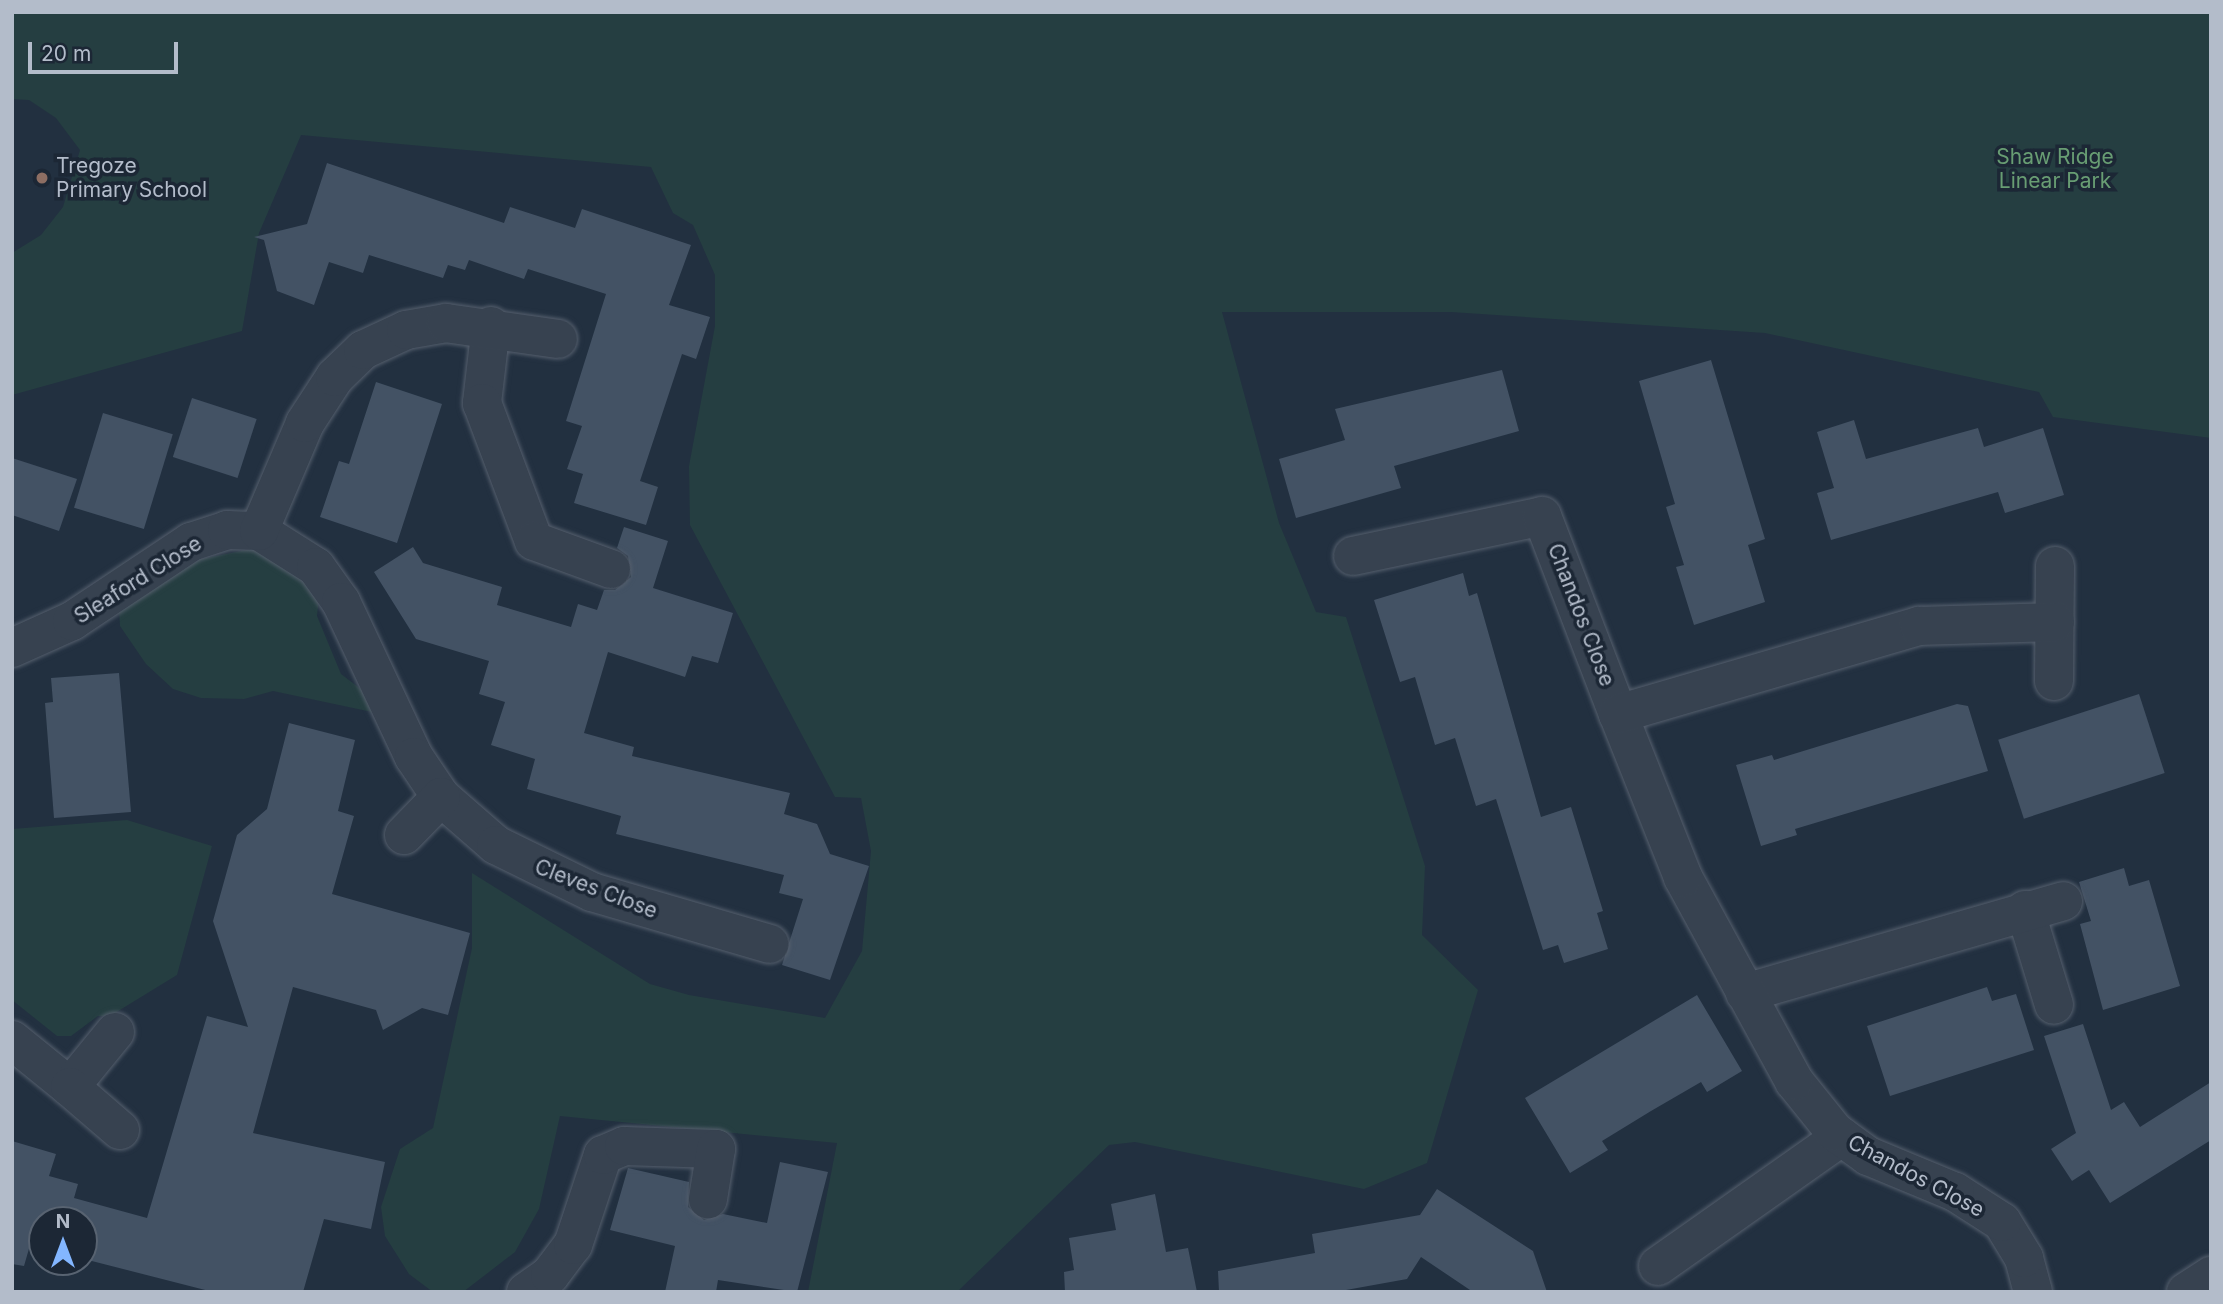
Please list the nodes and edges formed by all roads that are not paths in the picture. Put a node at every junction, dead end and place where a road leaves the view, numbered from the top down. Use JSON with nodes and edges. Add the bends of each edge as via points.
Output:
{"nodes":[{"id":1,"x":491,"y":326,"type":"junction"},
{"id":2,"x":558,"y":339,"type":"dead end"},
{"id":3,"x":260,"y":531,"type":"junction"},
{"id":4,"x":1353,"y":556,"type":"dead end"},
{"id":5,"x":2055,"y":566,"type":"dead end"},
{"id":6,"x":611,"y":569,"type":"dead end"},
{"id":7,"x":2055,"y":622,"type":"junction"},
{"id":8,"x":12,"y":648,"type":"edge"},
{"id":9,"x":2054,"y":681,"type":"dead end"},
{"id":10,"x":1618,"y":714,"type":"junction"},
{"id":11,"x":441,"y":797,"type":"junction"},
{"id":12,"x":404,"y":835,"type":"dead end"},
{"id":13,"x":2063,"y":901,"type":"dead end"},
{"id":14,"x":2025,"y":910,"type":"junction"},
{"id":15,"x":770,"y":944,"type":"dead end"},
{"id":16,"x":1745,"y":993,"type":"junction"},
{"id":17,"x":2054,"y":1006,"type":"dead end"},
{"id":18,"x":115,"y":1032,"type":"dead end"},
{"id":19,"x":12,"y":1040,"type":"edge"},
{"id":20,"x":70,"y":1087,"type":"junction"},
{"id":21,"x":120,"y":1130,"type":"dead end"},
{"id":22,"x":1840,"y":1137,"type":"junction"},
{"id":23,"x":708,"y":1199,"type":"dead end"},
{"id":24,"x":1658,"y":1266,"type":"dead end"},
{"id":25,"x":2211,"y":1276,"type":"edge"},
{"id":26,"x":526,"y":1292,"type":"edge"},
{"id":27,"x":2033,"y":1292,"type":"edge"},
{"id":28,"x":2186,"y":1292,"type":"edge"}],
"edges":[{"from":1,"to":2,"type":"street"},
{"from":1,"to":3,"type":"street","via":[[407,330],[363,350],[335,377],[305,423]]},
{"from":1,"to":6,"type":"street","via":[[482,402],[534,541]]},
{"from":3,"to":8,"type":"street","name":"Sleaford Close","via":[[227,530],[191,542],[72,621]]},
{"from":3,"to":11,"type":"street","name":"Cleves Close","via":[[316,567],[341,602],[391,713]]},
{"from":4,"to":10,"type":"street","name":"Chandos Close","via":[[1542,516]]},
{"from":5,"to":7,"type":"street"},
{"from":7,"to":9,"type":"street"},
{"from":7,"to":10,"type":"street","name":"Chandos Close","via":[[1919,626]]},
{"from":10,"to":16,"type":"street","name":"Chandos Close","via":[[1645,794]]},
{"from":11,"to":12,"type":"street"},
{"from":11,"to":15,"type":"street","name":"Cleves Close","via":[[496,845],[592,892]]},
{"from":13,"to":14,"type":"street"},
{"from":14,"to":16,"type":"street"},
{"from":14,"to":17,"type":"street"},
{"from":16,"to":22,"type":"street","name":"Chandos Close","via":[[1794,1081]]},
{"from":18,"to":20,"type":"street"},
{"from":19,"to":20,"type":"street"},
{"from":20,"to":21,"type":"street"},
{"from":22,"to":24,"type":"street"},
{"from":22,"to":27,"type":"street","name":"Chandos Close","via":[[2002,1222],[2024,1258]]},
{"from":23,"to":26,"type":"street","via":[[716,1149],[624,1146],[603,1155],[573,1245],[550,1275]]},
{"from":25,"to":28,"type":"street"}]}
